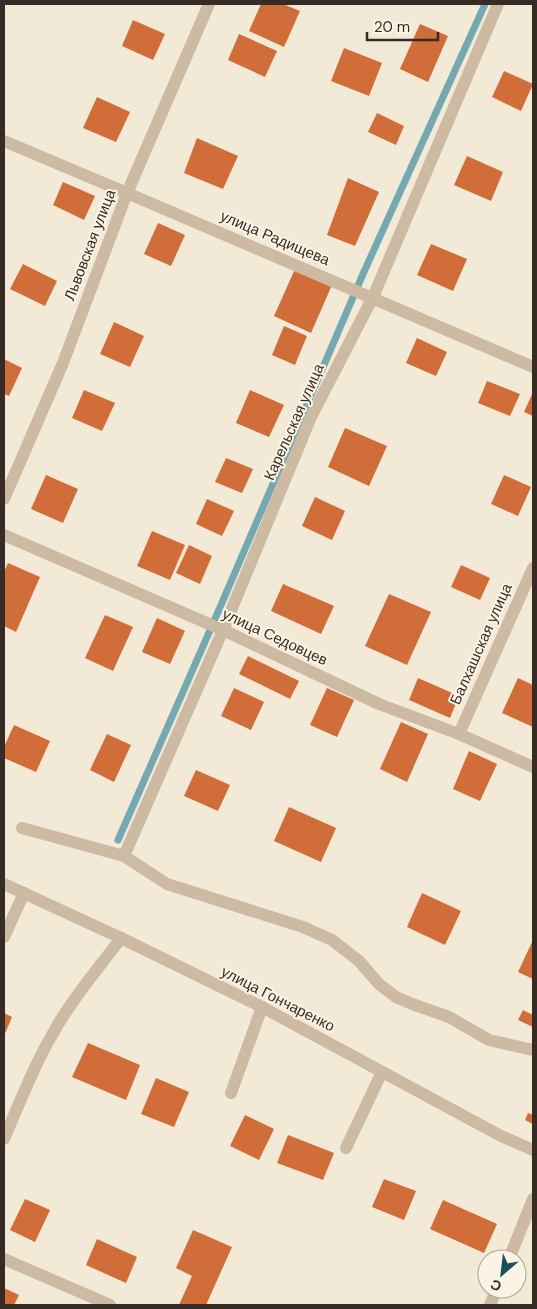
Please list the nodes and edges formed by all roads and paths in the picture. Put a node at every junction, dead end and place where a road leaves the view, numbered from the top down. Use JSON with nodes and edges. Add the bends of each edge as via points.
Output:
{"nodes":[{"id":1,"x":208,"y":4,"type":"edge"},
{"id":2,"x":498,"y":4,"type":"edge"},
{"id":3,"x":4,"y":141,"type":"edge"},
{"id":4,"x":127,"y":193,"type":"junction"},
{"id":5,"x":373,"y":297,"type":"junction"},
{"id":6,"x":533,"y":367,"type":"edge"},
{"id":7,"x":4,"y":499,"type":"edge"},
{"id":8,"x":4,"y":535,"type":"edge"},
{"id":9,"x":533,"y":568,"type":"edge"},
{"id":10,"x":223,"y":630,"type":"junction"},
{"id":11,"x":459,"y":734,"type":"junction"},
{"id":12,"x":533,"y":767,"type":"edge"},
{"id":13,"x":22,"y":828,"type":"dead end"},
{"id":14,"x":124,"y":856,"type":"junction"},
{"id":15,"x":4,"y":884,"type":"edge"},
{"id":16,"x":24,"y":893,"type":"junction"},
{"id":17,"x":4,"y":937,"type":"edge"},
{"id":18,"x":121,"y":938,"type":"junction"},
{"id":19,"x":262,"y":1007,"type":"junction"},
{"id":20,"x":533,"y":1050,"type":"edge"},
{"id":21,"x":382,"y":1072,"type":"junction"},
{"id":22,"x":231,"y":1093,"type":"dead end"},
{"id":23,"x":4,"y":1139,"type":"edge"},
{"id":24,"x":346,"y":1148,"type":"dead end"},
{"id":25,"x":533,"y":1150,"type":"edge"},
{"id":26,"x":533,"y":1199,"type":"edge"},
{"id":27,"x":513,"y":1249,"type":"edge"},
{"id":28,"x":4,"y":1259,"type":"edge"},
{"id":29,"x":110,"y":1305,"type":"edge"}],
"edges":[{"from":1,"to":4,"type":"street","name":"Львовская улица"},
{"from":2,"to":5,"type":"street","name":"Карельская улица"},
{"from":3,"to":4,"type":"street","name":"улица Радищева"},
{"from":4,"to":5,"type":"street","name":"улица Радищева"},
{"from":4,"to":7,"type":"street","name":"Львовская улица","via":[[63,363]]},
{"from":5,"to":6,"type":"street","name":"улица Радищева"},
{"from":5,"to":10,"type":"street","name":"Карельская улица","via":[[312,417]]},
{"from":8,"to":10,"type":"street","name":"улица Седовцев"},
{"from":9,"to":11,"type":"street","name":"Балхашская улица"},
{"from":10,"to":11,"type":"street","name":"улица Седовцев","via":[[379,704]]},
{"from":10,"to":14,"type":"street","name":"Карельская улица"},
{"from":11,"to":12,"type":"street","name":"улица Седовцев"},
{"from":13,"to":14,"type":"street"},
{"from":14,"to":20,"type":"street","via":[[167,884],[303,927],[332,940],[396,997],[449,1017],[489,1040]]},
{"from":15,"to":16,"type":"street","name":"улица Гончаренко"},
{"from":16,"to":17,"type":"street"},
{"from":16,"to":18,"type":"street","name":"улица Гончаренко"},
{"from":18,"to":19,"type":"street","name":"улица Гончаренко"},
{"from":18,"to":23,"type":"street","via":[[55,1028]]},
{"from":19,"to":21,"type":"street","name":"улица Гончаренко"},
{"from":19,"to":22,"type":"street"},
{"from":21,"to":24,"type":"street"},
{"from":21,"to":25,"type":"street","name":"улица Гончаренко"},
{"from":26,"to":27,"type":"street"},
{"from":28,"to":29,"type":"street"}]}
